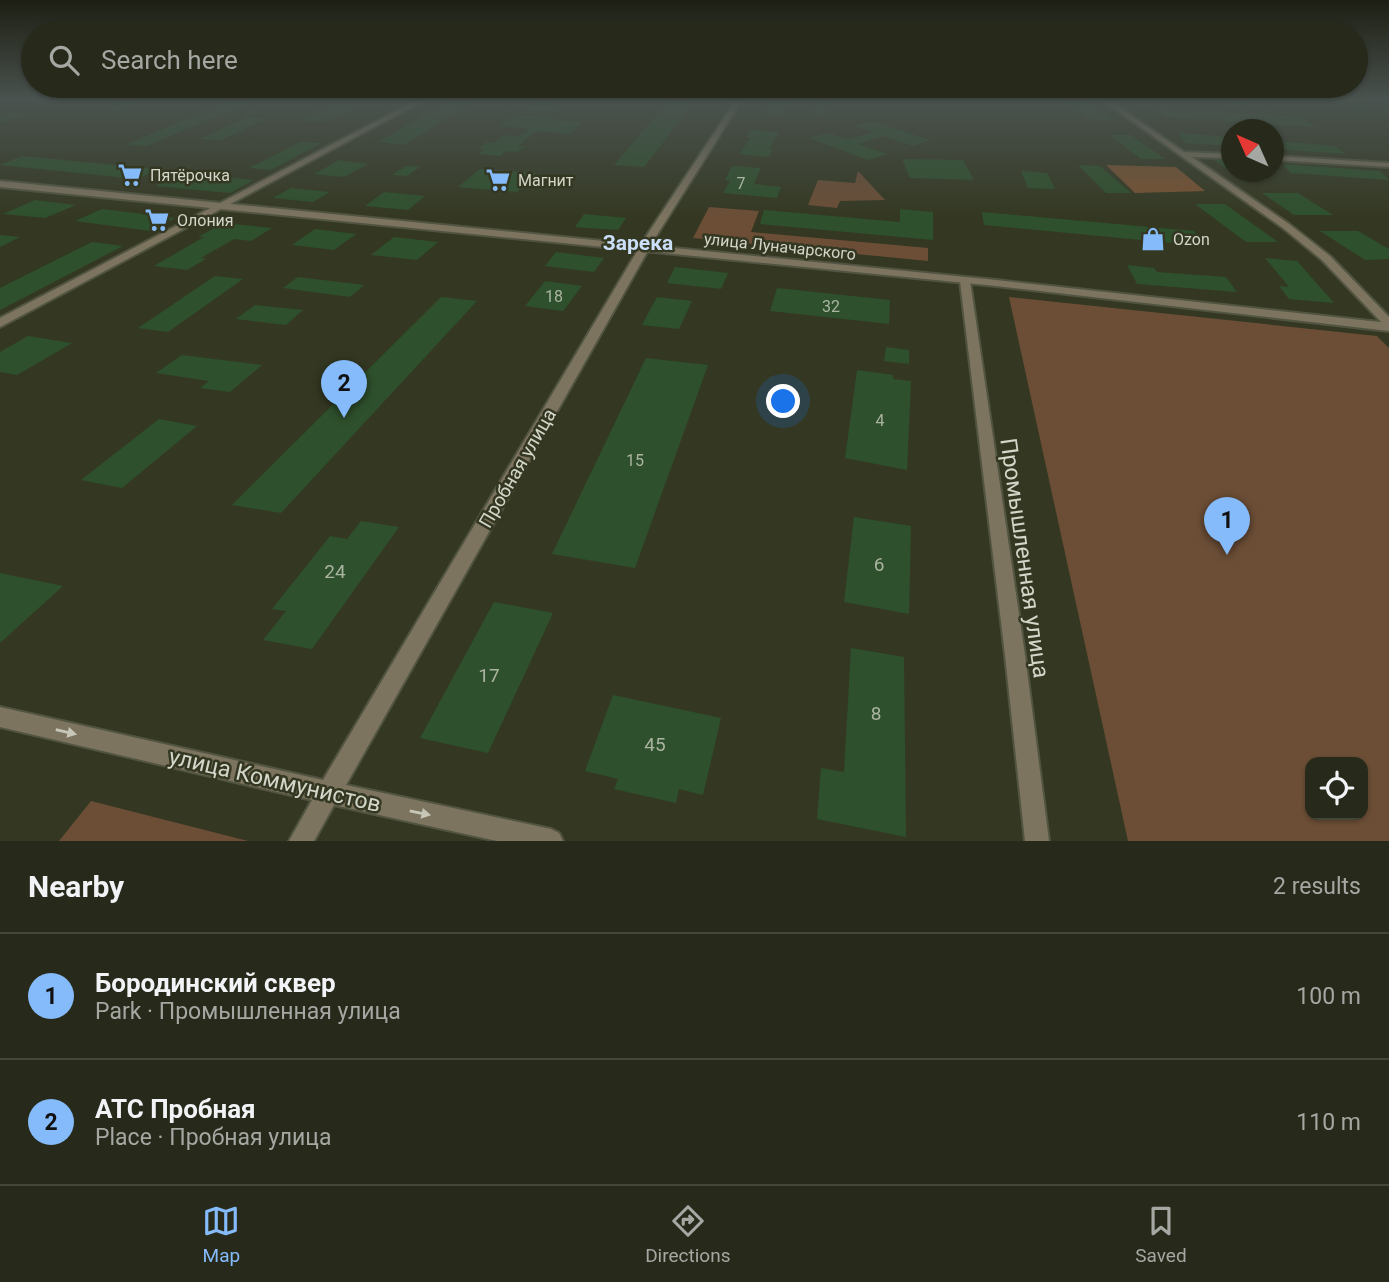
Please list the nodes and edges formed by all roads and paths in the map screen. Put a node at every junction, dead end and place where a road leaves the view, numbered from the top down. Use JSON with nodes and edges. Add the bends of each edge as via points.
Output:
{"nodes":[{"id":1,"x":347,"y":139,"type":"edge"},
{"id":2,"x":714,"y":139,"type":"edge"},
{"id":3,"x":1162,"y":139,"type":"edge"},
{"id":4,"x":1183,"y":154,"type":"junction"},
{"id":5,"x":1221,"y":156,"type":"edge"},
{"id":6,"x":1284,"y":159,"type":"edge"},
{"id":7,"x":1389,"y":165,"type":"edge"},
{"id":8,"x":0,"y":184,"type":"edge"},
{"id":9,"x":219,"y":206,"type":"junction"},
{"id":10,"x":644,"y":248,"type":"junction"},
{"id":11,"x":965,"y":281,"type":"junction"},
{"id":12,"x":0,"y":323,"type":"edge"},
{"id":13,"x":1389,"y":326,"type":"edge"},
{"id":14,"x":0,"y":717,"type":"edge"},
{"id":15,"x":329,"y":793,"type":"junction"},
{"id":16,"x":302,"y":841,"type":"edge"},
{"id":17,"x":551,"y":841,"type":"edge"},
{"id":18,"x":1037,"y":841,"type":"edge"}],
"edges":[{"from":1,"to":9,"type":"street"},
{"from":2,"to":10,"type":"street","name":"Пробная улица"},
{"from":3,"to":4,"type":"street"},
{"from":4,"to":5,"type":"street"},
{"from":4,"to":13,"type":"street","via":[[1326,258]]},
{"from":6,"to":7,"type":"street"},
{"from":8,"to":9,"type":"street","name":"улица Луначарского"},
{"from":9,"to":10,"type":"street","name":"улица Луначарского"},
{"from":9,"to":12,"type":"street"},
{"from":10,"to":11,"type":"street","name":"улица Луначарского"},
{"from":10,"to":15,"type":"street","name":"Пробная улица"},
{"from":11,"to":13,"type":"street","name":"улица Луначарского"},
{"from":11,"to":18,"type":"street","name":"Промышленная улица"},
{"from":14,"to":15,"type":"street","name":"улица Коммунистов","one_way":true},
{"from":15,"to":16,"type":"street","name":"Пробная улица"},
{"from":15,"to":17,"type":"street","name":"улица Коммунистов","one_way":true}]}
